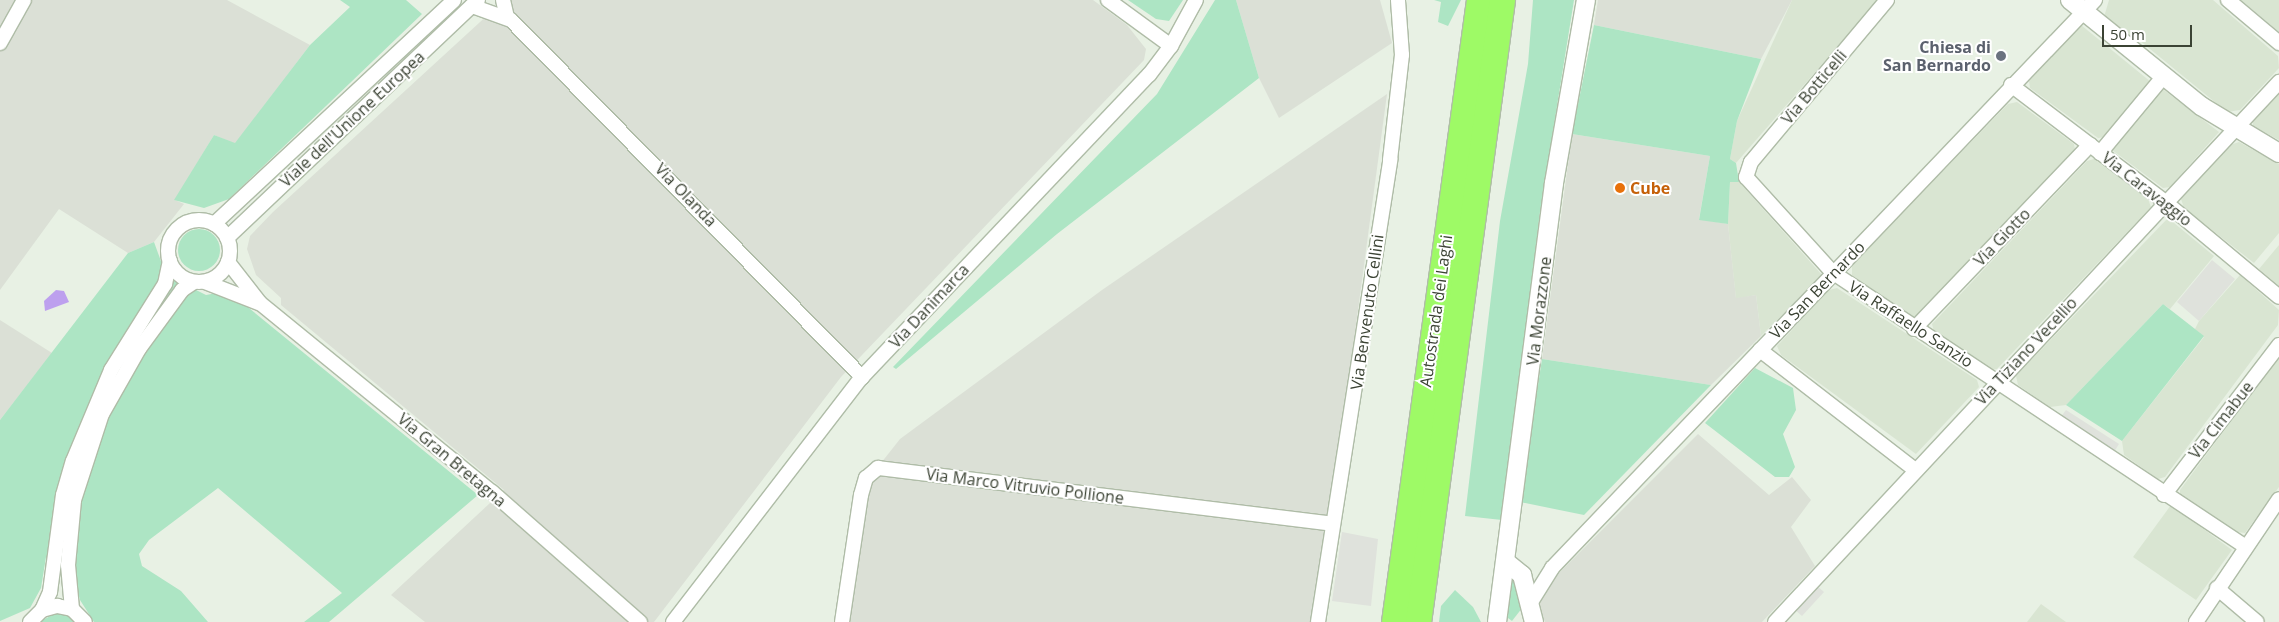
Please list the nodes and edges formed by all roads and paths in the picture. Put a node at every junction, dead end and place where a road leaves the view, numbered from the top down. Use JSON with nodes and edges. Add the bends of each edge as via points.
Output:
{"nodes":[{"id":1,"x":24,"y":0,"type":"edge"},
{"id":2,"x":454,"y":0,"type":"edge"},
{"id":3,"x":503,"y":0,"type":"edge"},
{"id":4,"x":1108,"y":0,"type":"edge"},
{"id":5,"x":1196,"y":0,"type":"edge"},
{"id":6,"x":1398,"y":0,"type":"edge"},
{"id":7,"x":1479,"y":0,"type":"edge"},
{"id":8,"x":1502,"y":0,"type":"edge"},
{"id":9,"x":1586,"y":0,"type":"edge"},
{"id":10,"x":1887,"y":0,"type":"edge"},
{"id":11,"x":2228,"y":0,"type":"edge"},
{"id":12,"x":475,"y":3,"type":"edge"},
{"id":13,"x":2082,"y":4,"type":"edge"},
{"id":14,"x":507,"y":17,"type":"junction"},
{"id":15,"x":0,"y":43,"type":"edge"},
{"id":16,"x":2279,"y":43,"type":"edge"},
{"id":17,"x":1171,"y":46,"type":"junction"},
{"id":18,"x":2163,"y":77,"type":"junction"},
{"id":19,"x":2279,"y":82,"type":"edge"},
{"id":20,"x":2011,"y":85,"type":"junction"},
{"id":21,"x":2236,"y":127,"type":"junction"},
{"id":22,"x":2095,"y":149,"type":"junction"},
{"id":23,"x":2279,"y":153,"type":"edge"},
{"id":24,"x":1746,"y":177,"type":"joint"},
{"id":25,"x":2165,"y":202,"type":"junction"},
{"id":26,"x":214,"y":224,"type":"junction"},
{"id":27,"x":227,"y":238,"type":"junction"},
{"id":28,"x":170,"y":261,"type":"junction"},
{"id":29,"x":228,"y":262,"type":"junction"},
{"id":30,"x":1832,"y":272,"type":"junction"},
{"id":31,"x":199,"y":282,"type":"junction"},
{"id":32,"x":2279,"y":298,"type":"edge"},
{"id":33,"x":260,"y":303,"type":"junction"},
{"id":34,"x":1914,"y":329,"type":"junction"},
{"id":35,"x":2279,"y":346,"type":"edge"},
{"id":36,"x":1760,"y":350,"type":"junction"},
{"id":37,"x":862,"y":377,"type":"junction"},
{"id":38,"x":2000,"y":382,"type":"junction"},
{"id":39,"x":1914,"y":469,"type":"junction"},
{"id":40,"x":2164,"y":495,"type":"junction"},
{"id":41,"x":2279,"y":499,"type":"edge"},
{"id":42,"x":1332,"y":524,"type":"junction"},
{"id":43,"x":2246,"y":547,"type":"junction"},
{"id":44,"x":1506,"y":562,"type":"junction"},
{"id":45,"x":1552,"y":568,"type":"junction"},
{"id":46,"x":1522,"y":575,"type":"junction"},
{"id":47,"x":2218,"y":588,"type":"junction"},
{"id":48,"x":1530,"y":602,"type":"junction"},
{"id":49,"x":72,"y":609,"type":"junction"},
{"id":50,"x":42,"y":610,"type":"junction"},
{"id":51,"x":30,"y":622,"type":"edge"},
{"id":52,"x":85,"y":622,"type":"edge"},
{"id":53,"x":640,"y":622,"type":"edge"},
{"id":54,"x":674,"y":622,"type":"edge"},
{"id":55,"x":842,"y":622,"type":"edge"},
{"id":56,"x":1318,"y":622,"type":"edge"},
{"id":57,"x":1394,"y":622,"type":"edge"},
{"id":58,"x":1418,"y":622,"type":"edge"},
{"id":59,"x":1497,"y":622,"type":"edge"},
{"id":60,"x":1534,"y":622,"type":"edge"},
{"id":61,"x":1775,"y":622,"type":"edge"},
{"id":62,"x":2196,"y":622,"type":"edge"},
{"id":63,"x":2257,"y":622,"type":"edge"}],
"edges":[{"from":1,"to":15,"type":"street"},
{"from":2,"to":26,"type":"street","name":"Viale dell'Unione Europea"},
{"from":3,"to":14,"type":"street"},
{"from":4,"to":17,"type":"street"},
{"from":5,"to":17,"type":"street","name":"Via Danimarca"},
{"from":6,"to":42,"type":"street","name":"Via Benvenuto Cellini","via":[[1402,55],[1390,160]]},
{"from":7,"to":57,"type":"highway","name":"Autostrada dei Laghi"},
{"from":8,"to":58,"type":"highway","name":"Autostrada dei Laghi"},
{"from":9,"to":44,"type":"street","name":"Via Morazzone","via":[[1554,183]]},
{"from":10,"to":24,"type":"street","name":"Via Botticelli","via":[[1751,162]]},
{"from":11,"to":16,"type":"street"},
{"from":12,"to":14,"type":"street","name":"Via Olanda"},
{"from":12,"to":27,"type":"street","name":"Viale dell'Unione Europea"},
{"from":13,"to":18,"type":"street"},
{"from":13,"to":20,"type":"street","name":"Via San Bernardo"},
{"from":14,"to":37,"type":"street","name":"Via Olanda"},
{"from":17,"to":37,"type":"street","name":"Via Danimarca"},
{"from":18,"to":21,"type":"street"},
{"from":18,"to":22,"type":"street","name":"Via Giotto"},
{"from":19,"to":21,"type":"street","name":"Via Tiziano Vecellio"},
{"from":20,"to":22,"type":"street","name":"Via Caravaggio"},
{"from":20,"to":30,"type":"street","name":"Via San Bernardo"},
{"from":21,"to":23,"type":"street"},
{"from":21,"to":25,"type":"street","name":"Via Tiziano Vecellio"},
{"from":22,"to":25,"type":"street","name":"Via Caravaggio"},
{"from":22,"to":34,"type":"street","name":"Via Giotto"},
{"from":24,"to":30,"type":"street","name":"Via Raffaello Sanzio"},
{"from":25,"to":32,"type":"street","name":"Via Caravaggio"},
{"from":25,"to":38,"type":"street","name":"Via Tiziano Vecellio"},
{"from":26,"to":27,"type":"street"},
{"from":26,"to":28,"type":"street","via":[[202,220],[179,227],[168,249]]},
{"from":27,"to":29,"type":"street"},
{"from":28,"to":31,"type":"street","via":[[184,278]]},
{"from":28,"to":50,"type":"street","via":[[165,284],[119,355],[76,452],[63,495],[50,592]]},
{"from":29,"to":31,"type":"street","via":[[215,278]]},
{"from":29,"to":33,"type":"street","name":"Via Gran Bretagna"},
{"from":30,"to":34,"type":"street","name":"Via Raffaello Sanzio"},
{"from":30,"to":36,"type":"street","name":"Via San Bernardo"},
{"from":31,"to":33,"type":"street","name":"Via Gran Bretagna"},
{"from":31,"to":49,"type":"street","via":[[182,290],[150,333],[102,414],[74,500],[68,565]]},
{"from":33,"to":53,"type":"street","name":"Via Gran Bretagna","via":[[486,487]]},
{"from":34,"to":38,"type":"street","name":"Via Raffaello Sanzio"},
{"from":35,"to":40,"type":"street","name":"Via Cimabue"},
{"from":36,"to":39,"type":"street"},
{"from":36,"to":45,"type":"street","name":"Via San Bernardo"},
{"from":37,"to":54,"type":"street","name":"Via Danimarca"},
{"from":38,"to":39,"type":"street","name":"Via Tiziano Vecellio"},
{"from":38,"to":40,"type":"street","name":"Via Raffaello Sanzio"},
{"from":39,"to":61,"type":"street","name":"Via Tiziano Vecellio"},
{"from":40,"to":43,"type":"street","name":"Via Raffaello Sanzio"},
{"from":41,"to":43,"type":"street"},
{"from":42,"to":55,"type":"street","name":"Via Marco Vitruvio Pollione","via":[[878,468],[866,478],[861,495]]},
{"from":42,"to":56,"type":"street","name":"Via Benvenuto Cellini"},
{"from":43,"to":47,"type":"street"},
{"from":44,"to":46,"type":"street"},
{"from":44,"to":59,"type":"street","name":"Via Morazzone"},
{"from":45,"to":46,"type":"street"},
{"from":45,"to":48,"type":"street","name":"Via San Bernardo"},
{"from":46,"to":48,"type":"street"},
{"from":47,"to":62,"type":"street"},
{"from":47,"to":63,"type":"street"},
{"from":48,"to":60,"type":"street"},
{"from":49,"to":50,"type":"street","via":[[57,606]]},
{"from":49,"to":52,"type":"street"},
{"from":50,"to":51,"type":"street"}]}
